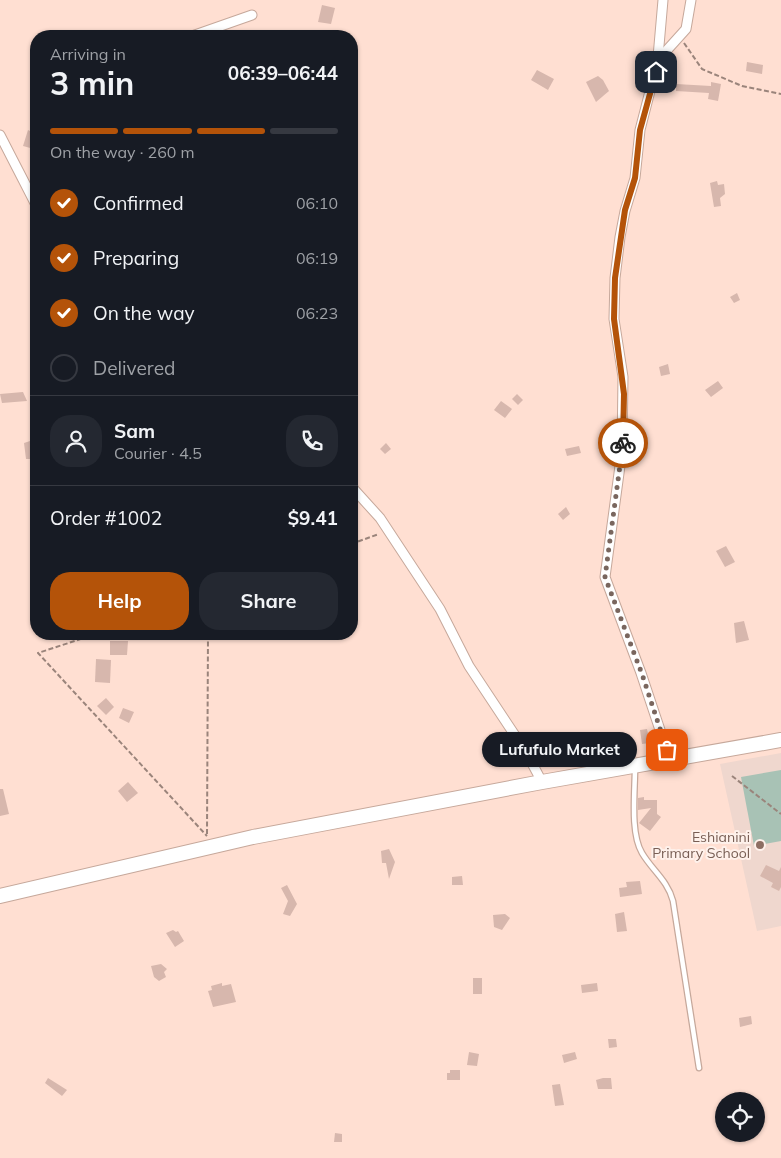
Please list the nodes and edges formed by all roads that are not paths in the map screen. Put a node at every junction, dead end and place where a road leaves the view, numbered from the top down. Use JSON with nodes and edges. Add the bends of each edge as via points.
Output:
{"nodes":[{"id":1,"x":664,"y":0,"type":"edge"},
{"id":2,"x":691,"y":0,"type":"edge"},
{"id":3,"x":252,"y":15,"type":"dead end"},
{"id":4,"x":209,"y":30,"type":"edge"},
{"id":5,"x":658,"y":60,"type":"junction"},
{"id":6,"x":0,"y":135,"type":"edge"},
{"id":7,"x":30,"y":193,"type":"edge"},
{"id":8,"x":358,"y":495,"type":"edge"},
{"id":9,"x":781,"y":740,"type":"edge"},
{"id":10,"x":670,"y":760,"type":"junction"},
{"id":11,"x":635,"y":767,"type":"junction"},
{"id":12,"x":542,"y":782,"type":"junction"},
{"id":13,"x":0,"y":896,"type":"edge"},
{"id":14,"x":699,"y":1068,"type":"dead end"}],
"edges":[{"from":1,"to":5,"type":"street"},
{"from":2,"to":5,"type":"street","via":[[686,29]]},
{"from":3,"to":4,"type":"street"},
{"from":5,"to":10,"type":"street","via":[[640,130],[635,178],[625,210],[615,278],[614,319],[623,377],[624,417],[605,577]]},
{"from":6,"to":7,"type":"street"},
{"from":8,"to":12,"type":"street","via":[[388,531],[440,609],[469,666]]},
{"from":9,"to":10,"type":"street"},
{"from":10,"to":11,"type":"street"},
{"from":11,"to":12,"type":"street"},
{"from":11,"to":14,"type":"lane","via":[[638,845],[666,883],[673,901]]},
{"from":12,"to":13,"type":"street","via":[[211,840]]}]}
